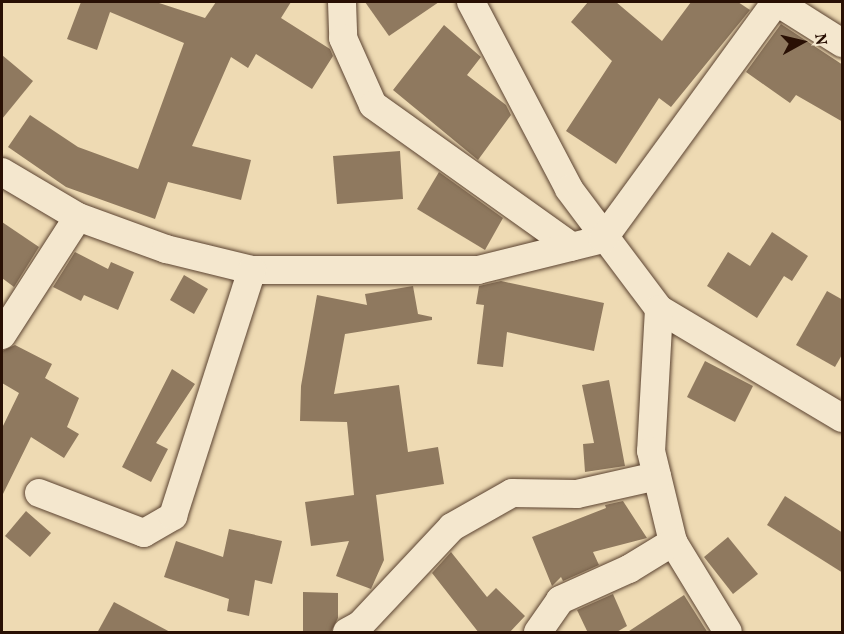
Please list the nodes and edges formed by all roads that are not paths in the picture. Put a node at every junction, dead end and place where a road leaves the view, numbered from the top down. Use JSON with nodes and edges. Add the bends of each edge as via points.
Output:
{"nodes":[{"id":1,"x":342,"y":2,"type":"edge"},
{"id":2,"x":471,"y":2,"type":"edge"},
{"id":3,"x":777,"y":2,"type":"edge"},
{"id":4,"x":843,"y":43,"type":"edge"},
{"id":5,"x":2,"y":172,"type":"edge"},
{"id":6,"x":78,"y":217,"type":"junction"},
{"id":7,"x":603,"y":239,"type":"junction"},
{"id":8,"x":572,"y":247,"type":"junction"},
{"id":9,"x":252,"y":270,"type":"junction"},
{"id":10,"x":659,"y":309,"type":"junction"},
{"id":11,"x":2,"y":335,"type":"edge"},
{"id":12,"x":843,"y":418,"type":"edge"},
{"id":13,"x":657,"y":476,"type":"junction"},
{"id":14,"x":39,"y":493,"type":"dead end"},
{"id":15,"x":673,"y":542,"type":"junction"},
{"id":16,"x":347,"y":633,"type":"edge"},
{"id":17,"x":538,"y":633,"type":"edge"},
{"id":18,"x":728,"y":633,"type":"edge"}],
"edges":[{"from":1,"to":8,"type":"street","via":[[343,38],[373,105]]},
{"from":2,"to":7,"type":"street","via":[[569,189]]},
{"from":3,"to":4,"type":"street"},
{"from":3,"to":7,"type":"street"},
{"from":5,"to":6,"type":"street"},
{"from":6,"to":9,"type":"street","via":[[166,249]]},
{"from":6,"to":11,"type":"street"},
{"from":7,"to":8,"type":"street"},
{"from":7,"to":10,"type":"street"},
{"from":8,"to":9,"type":"street","via":[[478,270]]},
{"from":9,"to":14,"type":"street","via":[[173,516],[144,533]]},
{"from":10,"to":12,"type":"street"},
{"from":10,"to":13,"type":"street","via":[[651,440]]},
{"from":13,"to":15,"type":"street"},
{"from":13,"to":16,"type":"street","via":[[577,494],[512,493],[452,527],[360,625]]},
{"from":15,"to":17,"type":"street","via":[[629,569],[560,600]]},
{"from":15,"to":18,"type":"street"}]}
